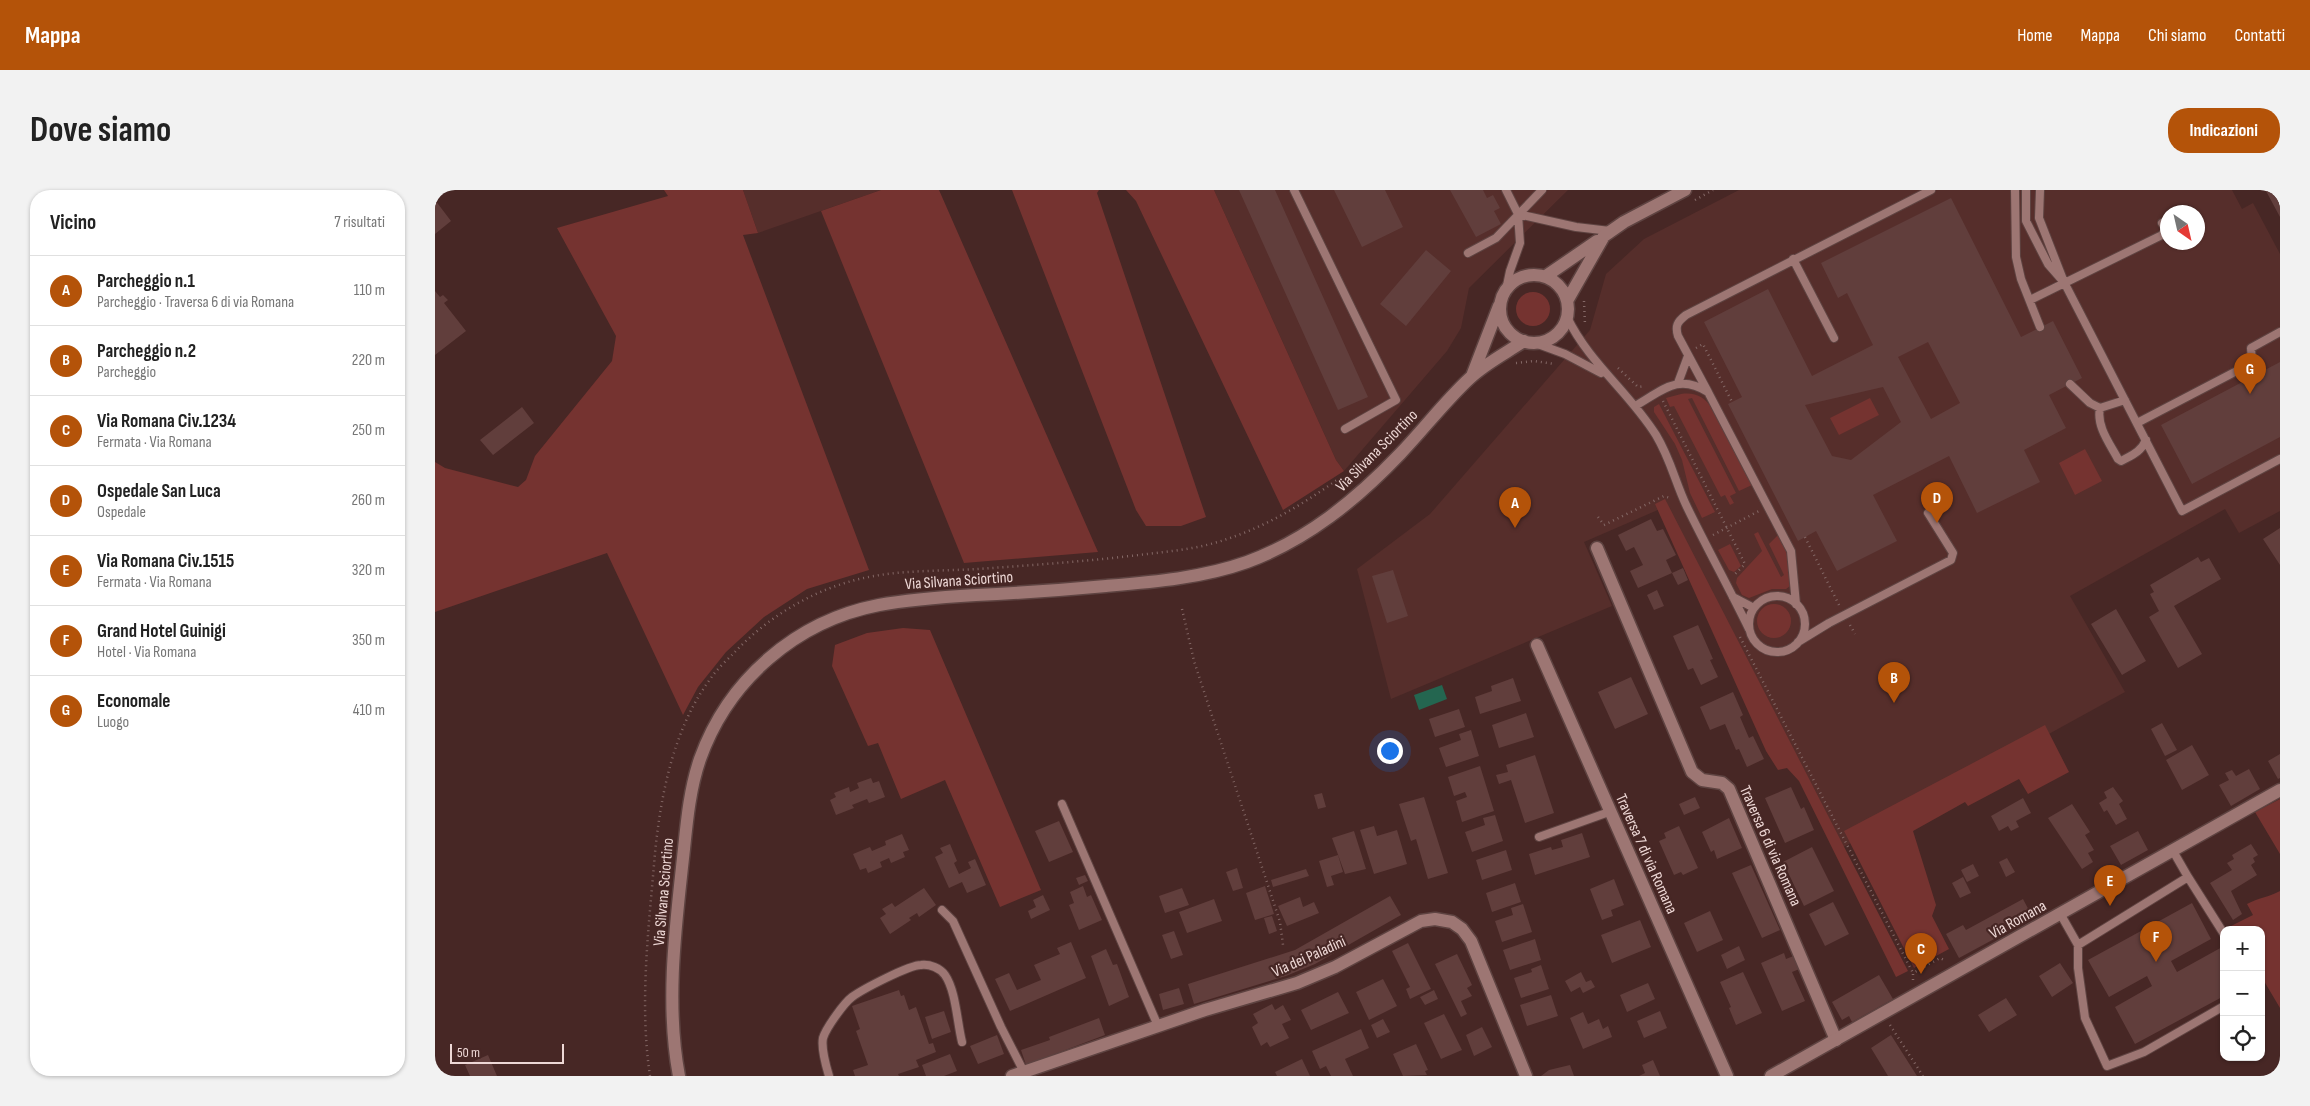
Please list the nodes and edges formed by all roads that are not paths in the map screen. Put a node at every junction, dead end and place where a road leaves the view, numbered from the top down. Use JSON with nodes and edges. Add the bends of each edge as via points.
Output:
{"nodes":[{"id":1,"x":1294,"y":190,"type":"edge"},
{"id":2,"x":1506,"y":190,"type":"edge"},
{"id":3,"x":1542,"y":190,"type":"edge"},
{"id":4,"x":1685,"y":190,"type":"edge"},
{"id":5,"x":1931,"y":190,"type":"edge"},
{"id":6,"x":2015,"y":190,"type":"edge"},
{"id":7,"x":2026,"y":190,"type":"edge"},
{"id":8,"x":2040,"y":190,"type":"edge"},
{"id":9,"x":1518,"y":214,"type":"junction"},
{"id":10,"x":1607,"y":233,"type":"junction"},
{"id":11,"x":2160,"y":236,"type":"edge"},
{"id":12,"x":1468,"y":253,"type":"dead end"},
{"id":13,"x":1793,"y":259,"type":"junction"},
{"id":14,"x":1546,"y":276,"type":"junction"},
{"id":15,"x":2064,"y":282,"type":"junction"},
{"id":16,"x":1504,"y":296,"type":"junction"},
{"id":17,"x":2029,"y":300,"type":"junction"},
{"id":18,"x":1567,"y":301,"type":"junction"},
{"id":19,"x":1567,"y":317,"type":"junction"},
{"id":20,"x":2040,"y":327,"type":"dead end"},
{"id":21,"x":2280,"y":332,"type":"edge"},
{"id":22,"x":1834,"y":338,"type":"dead end"},
{"id":23,"x":1529,"y":342,"type":"junction"},
{"id":24,"x":1688,"y":356,"type":"junction"},
{"id":25,"x":1472,"y":376,"type":"junction"},
{"id":26,"x":1607,"y":376,"type":"junction"},
{"id":27,"x":1678,"y":383,"type":"junction"},
{"id":28,"x":2070,"y":384,"type":"dead end"},
{"id":29,"x":1708,"y":392,"type":"junction"},
{"id":30,"x":2125,"y":400,"type":"junction"},
{"id":31,"x":1635,"y":406,"type":"junction"},
{"id":32,"x":2100,"y":408,"type":"junction"},
{"id":33,"x":2137,"y":424,"type":"junction"},
{"id":34,"x":1345,"y":430,"type":"dead end"},
{"id":35,"x":2146,"y":440,"type":"junction"},
{"id":36,"x":2280,"y":459,"type":"edge"},
{"id":37,"x":1928,"y":513,"type":"dead end"},
{"id":38,"x":1597,"y":548,"type":"dead end"},
{"id":39,"x":1733,"y":597,"type":"junction"},
{"id":40,"x":1796,"y":604,"type":"junction"},
{"id":41,"x":1754,"y":608,"type":"junction"},
{"id":42,"x":1805,"y":623,"type":"junction"},
{"id":43,"x":1829,"y":623,"type":"junction"},
{"id":44,"x":1749,"y":629,"type":"junction"},
{"id":45,"x":1798,"y":642,"type":"junction"},
{"id":46,"x":1537,"y":645,"type":"dead end"},
{"id":47,"x":2280,"y":790,"type":"edge"},
{"id":48,"x":1062,"y":804,"type":"dead end"},
{"id":49,"x":1609,"y":812,"type":"junction"},
{"id":50,"x":1539,"y":837,"type":"dead end"},
{"id":51,"x":2173,"y":851,"type":"junction"},
{"id":52,"x":2188,"y":877,"type":"junction"},
{"id":53,"x":942,"y":910,"type":"dead end"},
{"id":54,"x":2061,"y":915,"type":"junction"},
{"id":55,"x":2220,"y":928,"type":"edge"},
{"id":56,"x":2079,"y":945,"type":"junction"},
{"id":57,"x":2220,"y":1008,"type":"edge"},
{"id":58,"x":1158,"y":1026,"type":"junction"},
{"id":59,"x":1836,"y":1040,"type":"junction"},
{"id":60,"x":962,"y":1042,"type":"dead end"},
{"id":61,"x":1025,"y":1072,"type":"junction"},
{"id":62,"x":679,"y":1076,"type":"edge"},
{"id":63,"x":829,"y":1076,"type":"edge"},
{"id":64,"x":1012,"y":1076,"type":"edge"},
{"id":65,"x":1526,"y":1076,"type":"edge"},
{"id":66,"x":1727,"y":1076,"type":"edge"},
{"id":67,"x":1771,"y":1076,"type":"edge"}],
"edges":[{"from":1,"to":34,"type":"lane","via":[[1396,400]]},
{"from":2,"to":9,"type":"lane"},
{"from":3,"to":9,"type":"lane"},
{"from":4,"to":10,"type":"street"},
{"from":5,"to":13,"type":"lane"},
{"from":6,"to":17,"type":"lane","via":[[2016,257]]},
{"from":7,"to":15,"type":"lane","via":[[2027,221],[2048,264]]},
{"from":8,"to":15,"type":"lane","via":[[2039,218]]},
{"from":9,"to":10,"type":"lane"},
{"from":9,"to":12,"type":"lane","via":[[1496,238]]},
{"from":9,"to":16,"type":"lane","via":[[1520,243]]},
{"from":10,"to":14,"type":"street"},
{"from":10,"to":18,"type":"street"},
{"from":11,"to":15,"type":"lane"},
{"from":13,"to":22,"type":"lane"},
{"from":13,"to":24,"type":"lane","via":[[1685,315],[1676,329]]},
{"from":14,"to":16,"type":"street","via":[[1523,277],[1514,282]]},
{"from":14,"to":18,"type":"street","via":[[1562,289]]},
{"from":15,"to":17,"type":"lane"},
{"from":15,"to":30,"type":"lane"},
{"from":16,"to":23,"type":"street","via":[[1501,312],[1505,325],[1510,332]]},
{"from":16,"to":25,"type":"street"},
{"from":17,"to":20,"type":"lane"},
{"from":18,"to":19,"type":"street"},
{"from":19,"to":23,"type":"street","via":[[1563,327],[1546,341]]},
{"from":19,"to":26,"type":"lane"},
{"from":21,"to":33,"type":"lane","via":[[2251,348],[2252,364]]},
{"from":23,"to":25,"type":"street","name":"Via Silvana Sciortino"},
{"from":23,"to":26,"type":"lane","via":[[1586,364]]},
{"from":24,"to":27,"type":"lane"},
{"from":24,"to":29,"type":"lane"},
{"from":25,"to":62,"type":"street","name":"Via Silvana Sciortino","via":[[1378,477],[1347,504],[1298,538],[1246,562],[1171,580],[922,598],[876,606],[842,615],[813,628],[760,665],[730,700],[715,725],[700,761],[690,799],[672,1006]]},
{"from":26,"to":31,"type":"lane"},
{"from":27,"to":29,"type":"lane","via":[[1692,384]]},
{"from":27,"to":31,"type":"lane"},
{"from":28,"to":32,"type":"lane"},
{"from":29,"to":40,"type":"lane","via":[[1791,551]]},
{"from":30,"to":32,"type":"lane"},
{"from":30,"to":33,"type":"lane"},
{"from":31,"to":39,"type":"lane","via":[[1670,460],[1687,507]]},
{"from":32,"to":35,"type":"lane","via":[[2101,426],[2118,459],[2121,461],[2135,454]]},
{"from":33,"to":35,"type":"lane"},
{"from":35,"to":36,"type":"lane","via":[[2182,510]]},
{"from":37,"to":43,"type":"lane","via":[[1953,553],[1951,560]]},
{"from":38,"to":59,"type":"street","name":"Traversa 6 di via Romana","via":[[1692,772],[1703,780],[1729,789]]},
{"from":39,"to":41,"type":"lane"},
{"from":39,"to":44,"type":"lane"},
{"from":40,"to":41,"type":"lane","via":[[1784,597],[1771,597]]},
{"from":40,"to":42,"type":"lane"},
{"from":41,"to":44,"type":"lane"},
{"from":42,"to":43,"type":"lane","via":[[1810,626]]},
{"from":42,"to":45,"type":"lane"},
{"from":43,"to":45,"type":"lane"},
{"from":44,"to":45,"type":"lane","via":[[1755,642],[1773,652],[1787,650]]},
{"from":46,"to":49,"type":"street","name":"Traversa 7 di via Romana"},
{"from":47,"to":51,"type":"street","name":"Via Romana"},
{"from":48,"to":58,"type":"lane"},
{"from":49,"to":50,"type":"lane"},
{"from":49,"to":66,"type":"street","name":"Traversa 7 di via Romana"},
{"from":51,"to":52,"type":"lane"},
{"from":51,"to":54,"type":"street","name":"Via Romana"},
{"from":52,"to":55,"type":"lane"},
{"from":52,"to":56,"type":"lane"},
{"from":53,"to":61,"type":"lane","via":[[953,921]]},
{"from":54,"to":56,"type":"lane"},
{"from":54,"to":59,"type":"street","name":"Via Romana"},
{"from":56,"to":57,"type":"lane","via":[[2078,968],[2085,1018],[2107,1066],[2144,1052]]},
{"from":58,"to":61,"type":"street","name":"Via dei Paladini"},
{"from":58,"to":65,"type":"street","name":"Via dei Paladini","via":[[1297,984],[1413,924],[1441,919],[1457,926],[1471,941]]},
{"from":59,"to":67,"type":"street","name":"Via Romana"},
{"from":60,"to":63,"type":"lane","via":[[952,990],[945,974],[933,966],[920,964],[850,998],[829,1026],[823,1040]]},
{"from":61,"to":64,"type":"street","name":"Via dei Paladini"}]}
